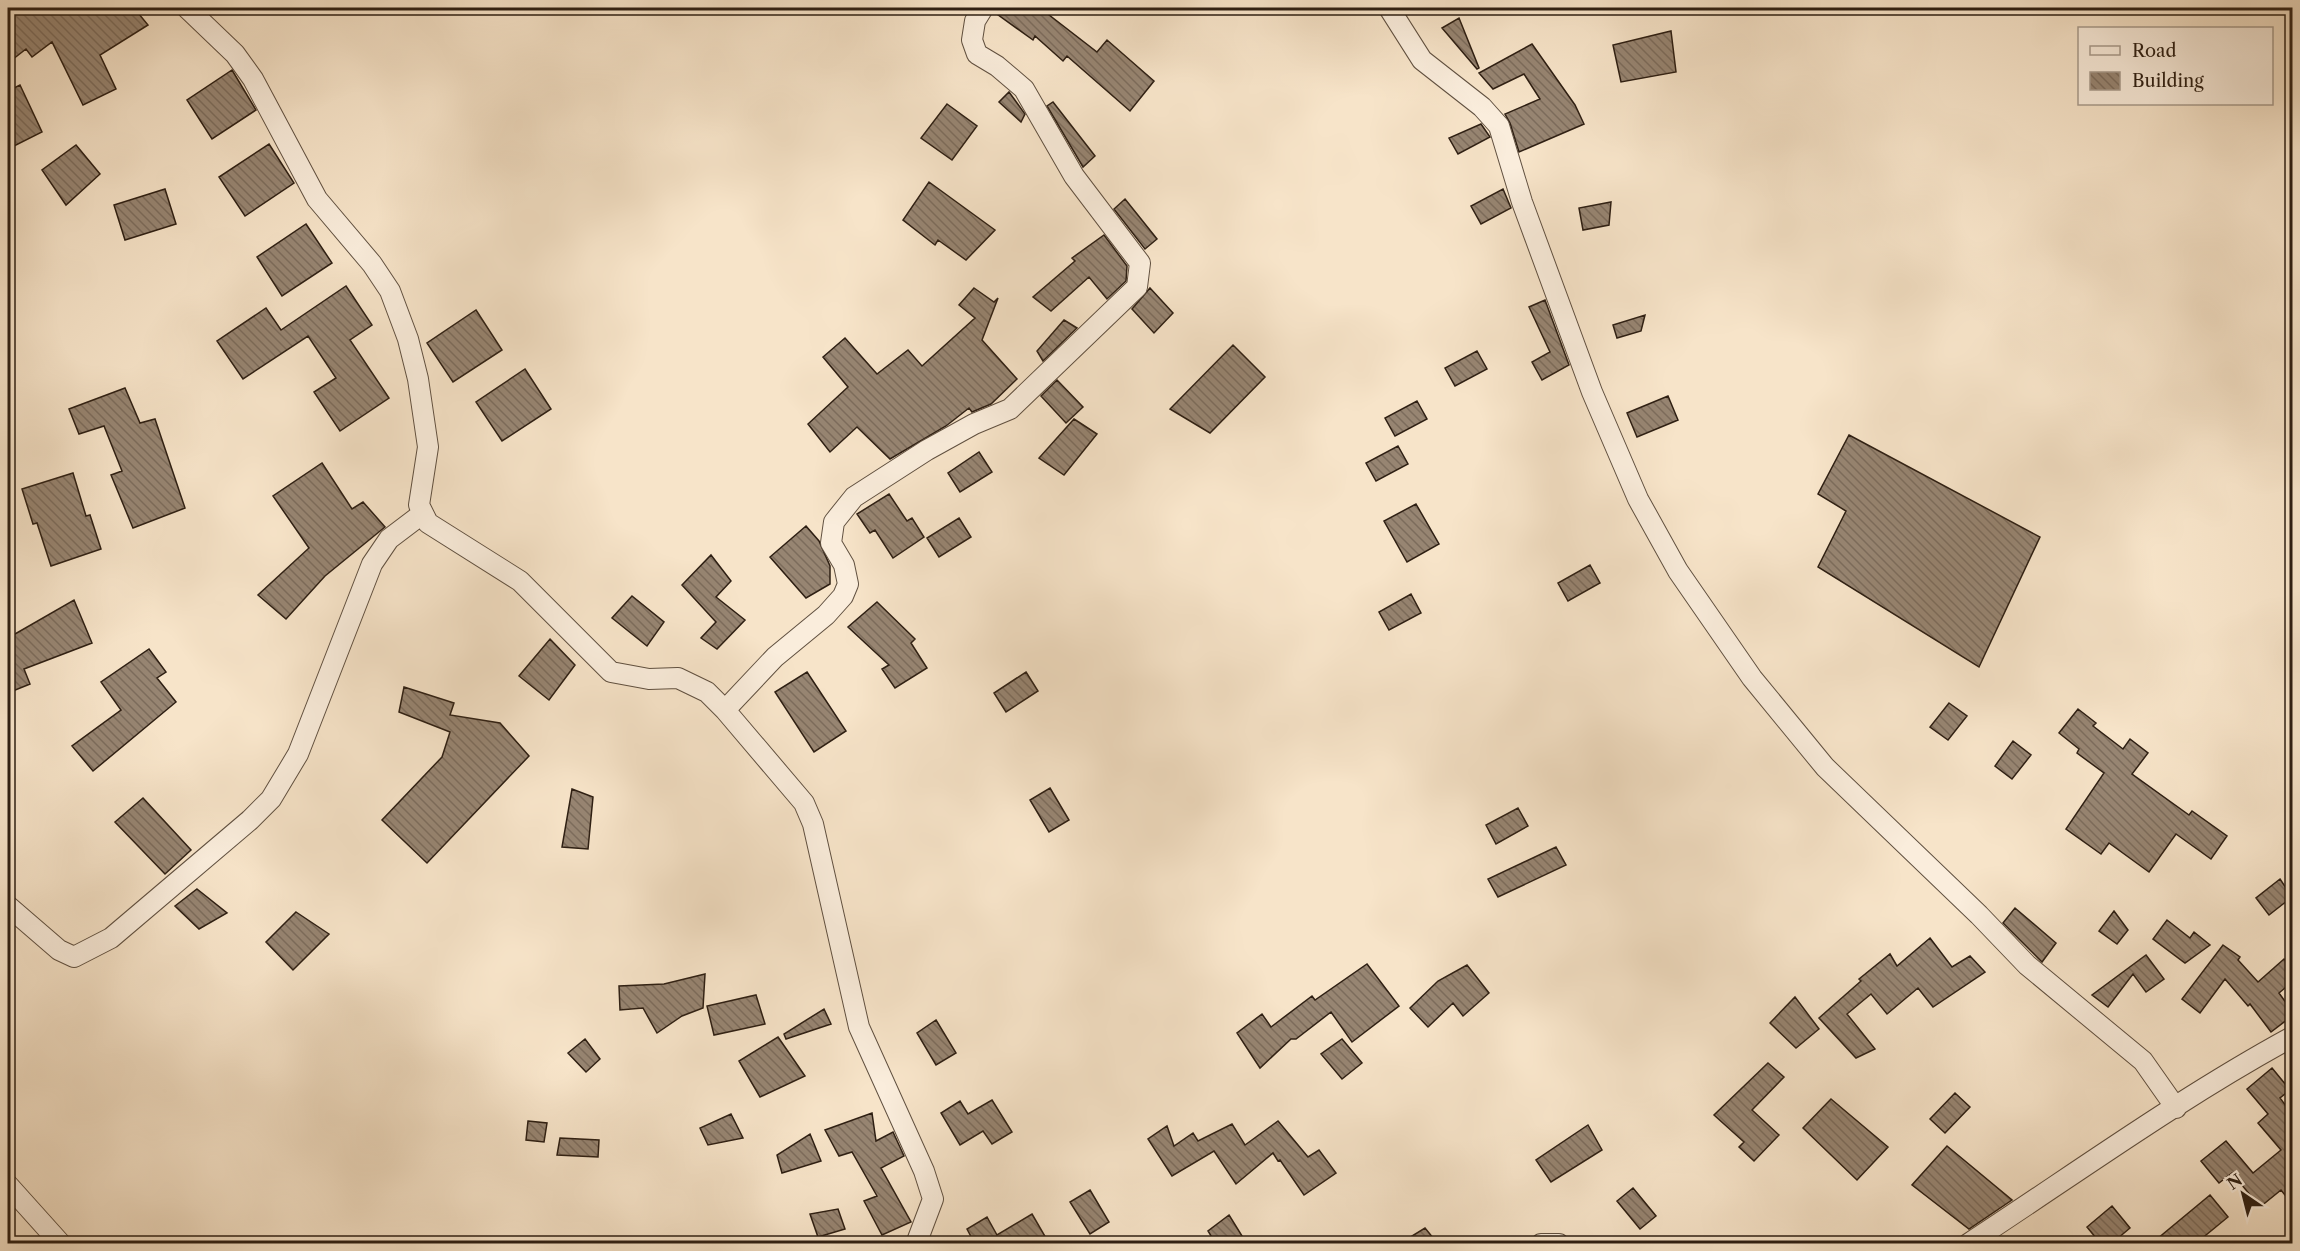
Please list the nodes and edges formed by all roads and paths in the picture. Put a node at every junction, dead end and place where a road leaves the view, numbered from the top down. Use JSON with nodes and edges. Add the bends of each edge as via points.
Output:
{"nodes":[{"id":1,"x":188,"y":8,"type":"edge"},
{"id":2,"x":983,"y":8,"type":"edge"},
{"id":3,"x":1389,"y":8,"type":"edge"},
{"id":4,"x":422,"y":514,"type":"junction"},
{"id":5,"x":725,"y":710,"type":"junction"},
{"id":6,"x":8,"y":906,"type":"edge"},
{"id":7,"x":2292,"y":1037,"type":"edge"},
{"id":8,"x":2176,"y":1108,"type":"junction"},
{"id":9,"x":8,"y":1185,"type":"edge"},
{"id":10,"x":61,"y":1244,"type":"edge"},
{"id":11,"x":916,"y":1244,"type":"edge"},
{"id":12,"x":1541,"y":1244,"type":"edge"},
{"id":13,"x":1559,"y":1244,"type":"edge"},
{"id":14,"x":1968,"y":1244,"type":"edge"}],
"edges":[{"from":1,"to":4,"type":"street","via":[[236,54],[317,199],[390,291],[408,339],[425,426],[428,447],[419,505]]},
{"from":2,"to":5,"type":"street","via":[[975,21],[972,40],[977,54],[1024,89],[1074,176],[1140,263],[1137,287],[1010,409],[927,450],[854,497],[834,522],[831,543],[844,565],[848,584],[843,596],[775,657]]},
{"from":3,"to":8,"type":"street","via":[[1422,60],[1500,126],[1522,202],[1588,381],[1638,499],[1678,571],[1752,678],[1825,767],[2027,965],[2143,1062]]},
{"from":4,"to":5,"type":"street","via":[[435,529],[520,581],[611,672],[649,680],[678,678],[706,692]]},
{"from":4,"to":6,"type":"street","via":[[389,539],[372,564],[298,754],[271,800],[111,938],[74,957],[59,950]]},
{"from":5,"to":11,"type":"street","via":[[804,802],[813,824],[858,1027],[933,1199]]},
{"from":7,"to":8,"type":"street"},
{"from":8,"to":14,"type":"street"},
{"from":9,"to":10,"type":"street"},
{"from":12,"to":13,"type":"street"}]}
